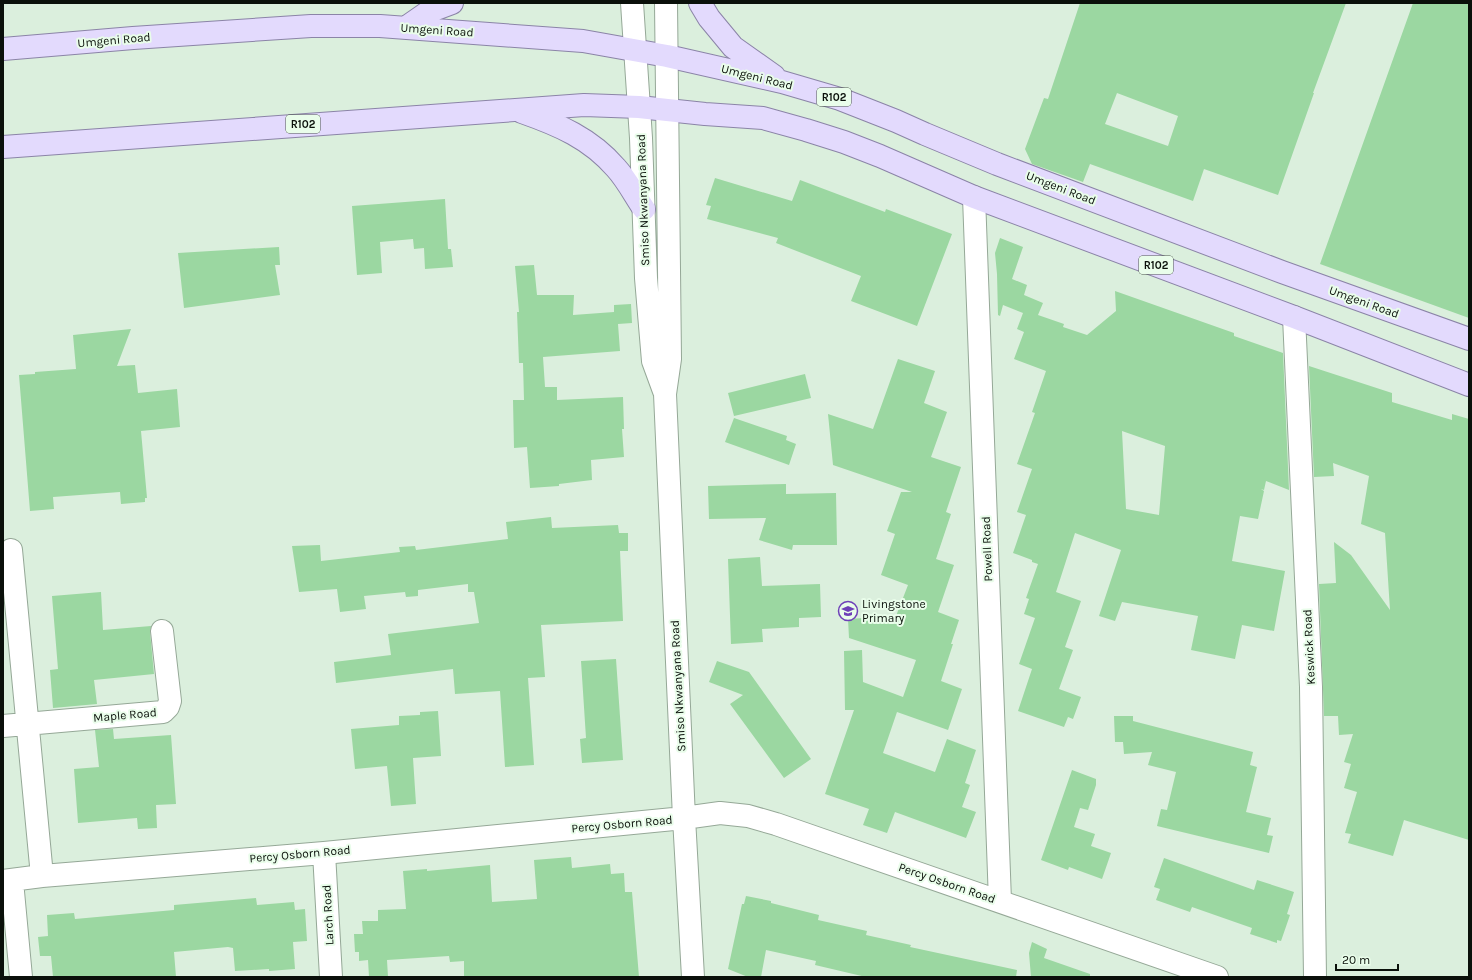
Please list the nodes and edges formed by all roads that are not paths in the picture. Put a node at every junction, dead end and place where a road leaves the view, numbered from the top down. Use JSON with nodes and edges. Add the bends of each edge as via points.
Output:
{"nodes":[{"id":1,"x":452,"y":3,"type":"edge"},
{"id":2,"x":632,"y":3,"type":"edge"},
{"id":3,"x":666,"y":3,"type":"edge"},
{"id":4,"x":700,"y":3,"type":"edge"},
{"id":5,"x":405,"y":28,"type":"junction"},
{"id":6,"x":3,"y":49,"type":"edge"},
{"id":7,"x":635,"y":50,"type":"junction"},
{"id":8,"x":667,"y":56,"type":"junction"},
{"id":9,"x":782,"y":82,"type":"junction"},
{"id":10,"x":639,"y":107,"type":"junction"},
{"id":11,"x":513,"y":109,"type":"junction"},
{"id":12,"x":668,"y":110,"type":"junction"},
{"id":13,"x":3,"y":147,"type":"edge"},
{"id":14,"x":974,"y":197,"type":"junction"},
{"id":15,"x":644,"y":209,"type":"junction"},
{"id":16,"x":1294,"y":317,"type":"junction"},
{"id":17,"x":1469,"y":339,"type":"edge"},
{"id":18,"x":1469,"y":385,"type":"edge"},
{"id":19,"x":665,"y":394,"type":"junction"},
{"id":20,"x":11,"y":550,"type":"dead end"},
{"id":21,"x":162,"y":631,"type":"dead end"},
{"id":22,"x":27,"y":724,"type":"junction"},
{"id":23,"x":3,"y":726,"type":"edge"},
{"id":24,"x":684,"y":818,"type":"junction"},
{"id":25,"x":324,"y":853,"type":"junction"},
{"id":26,"x":42,"y":876,"type":"junction"},
{"id":27,"x":8,"y":881,"type":"edge"},
{"id":28,"x":1000,"y":901,"type":"junction"},
{"id":29,"x":21,"y":977,"type":"edge"},
{"id":30,"x":331,"y":977,"type":"edge"},
{"id":31,"x":693,"y":977,"type":"edge"},
{"id":32,"x":1217,"y":977,"type":"edge"},
{"id":33,"x":1315,"y":977,"type":"edge"}],
"edges":[{"from":1,"to":5,"type":"main road","via":[[428,12]]},
{"from":2,"to":7,"type":"street","name":"Smiso Nkwanyana Road"},
{"from":3,"to":8,"type":"street","name":"Smiso Nkwanyana Road"},
{"from":4,"to":9,"type":"main road","via":[[733,47]]},
{"from":5,"to":6,"type":"main road","name":"Umgeni Road","number":"R102","via":[[311,26]]},
{"from":5,"to":7,"type":"main road","name":"Umgeni Road","number":"R102","via":[[583,41]]},
{"from":7,"to":8,"type":"main road","name":"Umgeni Road","number":"R102"},
{"from":7,"to":10,"type":"street","name":"Smiso Nkwanyana Road"},
{"from":8,"to":9,"type":"main road","name":"Umgeni Road","number":"R102"},
{"from":8,"to":12,"type":"street","name":"Smiso Nkwanyana Road"},
{"from":9,"to":17,"type":"main road","name":"Umgeni Road","number":"R102","via":[[840,99],[1012,170],[1282,272]]},
{"from":10,"to":11,"type":"main road","number":"R102","via":[[584,105]]},
{"from":10,"to":12,"type":"main road","number":"R102"},
{"from":10,"to":15,"type":"street","name":"Smiso Nkwanyana Road"},
{"from":11,"to":13,"type":"main road","number":"R102"},
{"from":11,"to":15,"type":"main road","via":[[569,131],[595,146],[617,169]]},
{"from":12,"to":14,"type":"main road","number":"R102","via":[[763,118],[806,130],[880,156]]},
{"from":12,"to":19,"type":"street","name":"Smiso Nkwanyana Road","via":[[670,359]]},
{"from":14,"to":16,"type":"main road","number":"R102"},
{"from":14,"to":28,"type":"street","name":"Powell Road"},
{"from":15,"to":19,"type":"street","name":"Smiso Nkwanyana Road","via":[[646,278],[653,361]]},
{"from":16,"to":18,"type":"main road","number":"R102"},
{"from":16,"to":33,"type":"street","name":"Keswick Road","via":[[1311,687]]},
{"from":19,"to":24,"type":"street","name":"Smiso Nkwanyana Road"},
{"from":20,"to":22,"type":"street"},
{"from":21,"to":22,"type":"street","name":"Maple Road","via":[[170,700],[163,712]]},
{"from":22,"to":23,"type":"street","name":"Maple Road"},
{"from":22,"to":26,"type":"street"},
{"from":24,"to":25,"type":"street","name":"Percy Osborn Road"},
{"from":24,"to":28,"type":"street","name":"Percy Osborn Road","via":[[720,813],[748,816]]},
{"from":24,"to":31,"type":"street","name":"Smiso Nkwanyana Road"},
{"from":25,"to":26,"type":"street","name":"Percy Osborn Road"},
{"from":25,"to":30,"type":"street","name":"Larch Road"},
{"from":26,"to":27,"type":"street","name":"Percy Osborn Road"},
{"from":27,"to":29,"type":"street"},
{"from":28,"to":32,"type":"street","name":"Percy Osborn Road"}]}
